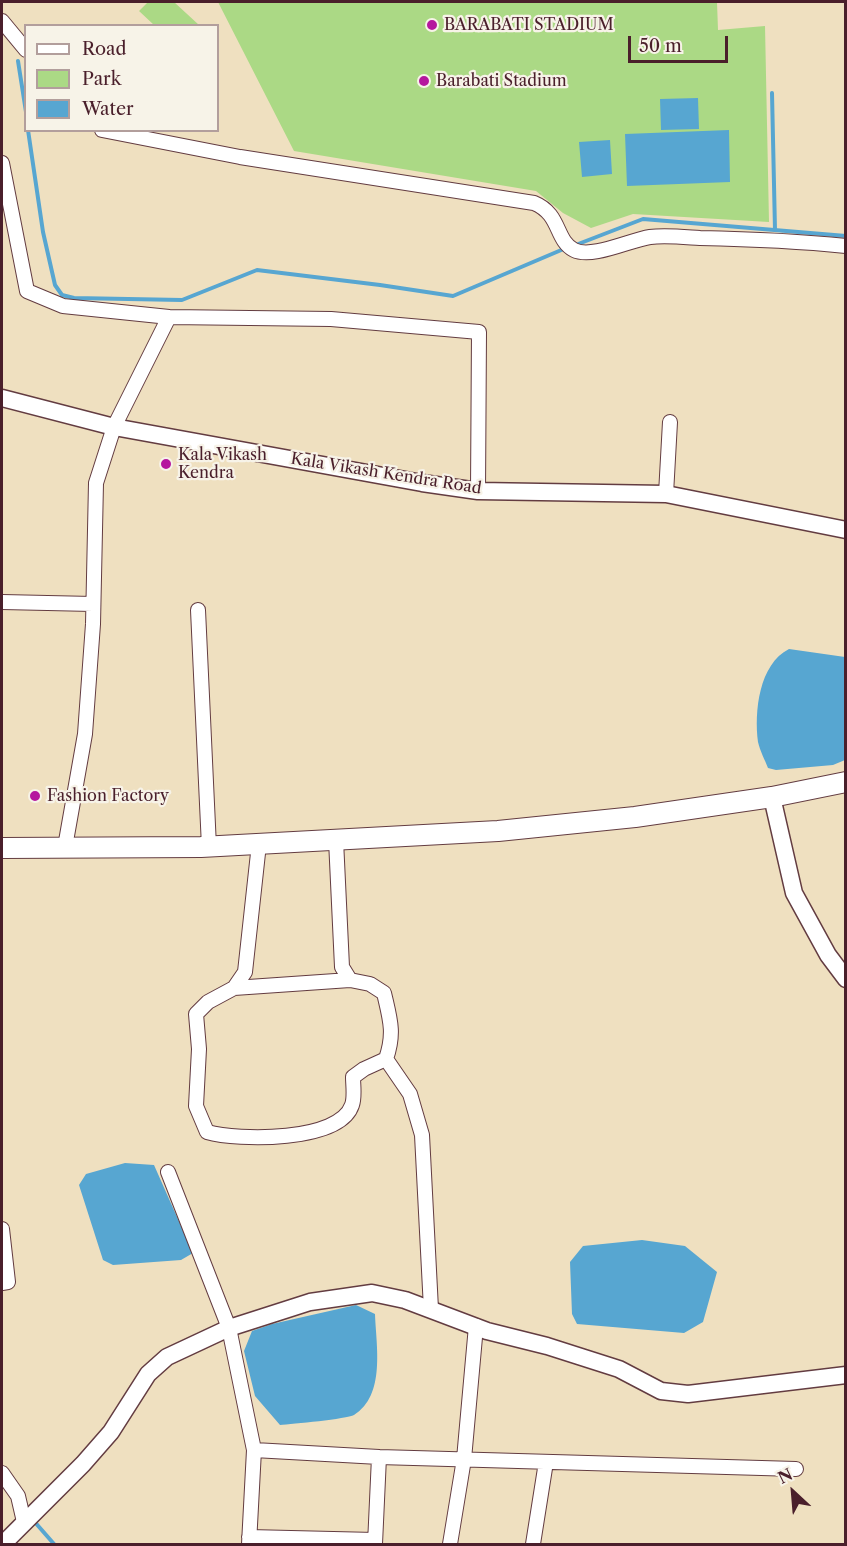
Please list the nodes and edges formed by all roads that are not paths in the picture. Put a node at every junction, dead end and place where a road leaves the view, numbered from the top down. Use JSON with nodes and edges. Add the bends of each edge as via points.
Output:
{"nodes":[{"id":1,"x":2,"y":21,"type":"edge"},
{"id":2,"x":24,"y":48,"type":"edge"},
{"id":3,"x":112,"y":132,"type":"edge"},
{"id":4,"x":2,"y":163,"type":"edge"},
{"id":5,"x":846,"y":246,"type":"edge"},
{"id":6,"x":169,"y":317,"type":"junction"},
{"id":7,"x":2,"y":398,"type":"edge"},
{"id":8,"x":670,"y":422,"type":"dead end"},
{"id":9,"x":114,"y":426,"type":"junction"},
{"id":10,"x":478,"y":491,"type":"junction"},
{"id":11,"x":666,"y":494,"type":"junction"},
{"id":12,"x":846,"y":530,"type":"edge"},
{"id":13,"x":2,"y":602,"type":"edge"},
{"id":14,"x":93,"y":604,"type":"junction"},
{"id":15,"x":198,"y":610,"type":"dead end"},
{"id":16,"x":846,"y":782,"type":"edge"},
{"id":17,"x":772,"y":797,"type":"junction"},
{"id":18,"x":336,"y":840,"type":"junction"},
{"id":19,"x":260,"y":844,"type":"junction"},
{"id":20,"x":64,"y":847,"type":"junction"},
{"id":21,"x":209,"y":847,"type":"junction"},
{"id":22,"x":2,"y":848,"type":"edge"},
{"id":23,"x":846,"y":979,"type":"edge"},
{"id":24,"x":350,"y":980,"type":"junction"},
{"id":25,"x":234,"y":988,"type":"junction"},
{"id":26,"x":386,"y":1059,"type":"junction"},
{"id":27,"x":168,"y":1172,"type":"dead end"},
{"id":28,"x":2,"y":1229,"type":"edge"},
{"id":29,"x":2,"y":1283,"type":"edge"},
{"id":30,"x":431,"y":1309,"type":"junction"},
{"id":31,"x":476,"y":1326,"type":"junction"},
{"id":32,"x":229,"y":1328,"type":"junction"},
{"id":33,"x":846,"y":1375,"type":"edge"},
{"id":34,"x":254,"y":1450,"type":"junction"},
{"id":35,"x":379,"y":1456,"type":"junction"},
{"id":36,"x":464,"y":1459,"type":"junction"},
{"id":37,"x":546,"y":1462,"type":"junction"},
{"id":38,"x":796,"y":1469,"type":"dead end"},
{"id":39,"x":2,"y":1473,"type":"edge"},
{"id":40,"x":24,"y":1522,"type":"junction"},
{"id":41,"x":249,"y":1541,"type":"edge"},
{"id":42,"x":375,"y":1542,"type":"edge"},
{"id":43,"x":3,"y":1545,"type":"edge"},
{"id":44,"x":450,"y":1545,"type":"edge"},
{"id":45,"x":533,"y":1545,"type":"edge"}],
"edges":[{"from":1,"to":2,"type":"street"},
{"from":3,"to":5,"type":"street","via":[[240,157],[534,203],[549,212],[564,240],[581,252],[651,237],[768,239]]},
{"from":4,"to":6,"type":"street","via":[[27,291],[63,306]]},
{"from":6,"to":9,"type":"street"},
{"from":6,"to":10,"type":"street","via":[[331,319],[479,332]]},
{"from":7,"to":9,"type":"street","name":"Kala Vikash Kendra Road"},
{"from":8,"to":11,"type":"street"},
{"from":9,"to":10,"type":"street","name":"Kala Vikash Kendra Road"},
{"from":9,"to":14,"type":"street","via":[[96,483]]},
{"from":10,"to":11,"type":"street","name":"Kala Vikash Kendra Road"},
{"from":11,"to":12,"type":"street","name":"Kala Vikash Kendra Road"},
{"from":13,"to":14,"type":"street"},
{"from":14,"to":20,"type":"street","via":[[85,734]]},
{"from":15,"to":21,"type":"street"},
{"from":16,"to":17,"type":"main road"},
{"from":17,"to":18,"type":"main road","via":[[624,819]]},
{"from":17,"to":23,"type":"street","via":[[794,893]]},
{"from":18,"to":19,"type":"main road"},
{"from":18,"to":24,"type":"street","via":[[342,967]]},
{"from":19,"to":21,"type":"main road"},
{"from":19,"to":25,"type":"street","via":[[244,972]]},
{"from":20,"to":21,"type":"main road"},
{"from":20,"to":22,"type":"main road"},
{"from":24,"to":25,"type":"street"},
{"from":24,"to":26,"type":"street","via":[[370,984],[384,993],[392,1041]]},
{"from":25,"to":26,"type":"street","via":[[207,1002],[196,1014],[196,1106],[207,1132],[243,1137],[310,1134],[340,1120],[352,1106],[353,1077]]},
{"from":26,"to":30,"type":"street","via":[[410,1094],[422,1136]]},
{"from":27,"to":32,"type":"street"},
{"from":28,"to":29,"type":"street","via":[[8,1282]]},
{"from":30,"to":31,"type":"street"},
{"from":30,"to":32,"type":"street","via":[[372,1293],[310,1302]]},
{"from":31,"to":33,"type":"street","via":[[619,1369],[661,1391],[688,1394]]},
{"from":31,"to":36,"type":"street"},
{"from":32,"to":34,"type":"street"},
{"from":32,"to":40,"type":"street","via":[[167,1357],[148,1374],[111,1432]]},
{"from":34,"to":35,"type":"street"},
{"from":34,"to":41,"type":"street"},
{"from":35,"to":36,"type":"street"},
{"from":35,"to":42,"type":"street"},
{"from":36,"to":37,"type":"street"},
{"from":36,"to":44,"type":"street"},
{"from":37,"to":38,"type":"street"},
{"from":37,"to":45,"type":"street"},
{"from":39,"to":40,"type":"street","via":[[18,1496]]},
{"from":40,"to":43,"type":"street"},
{"from":41,"to":42,"type":"street"}]}
